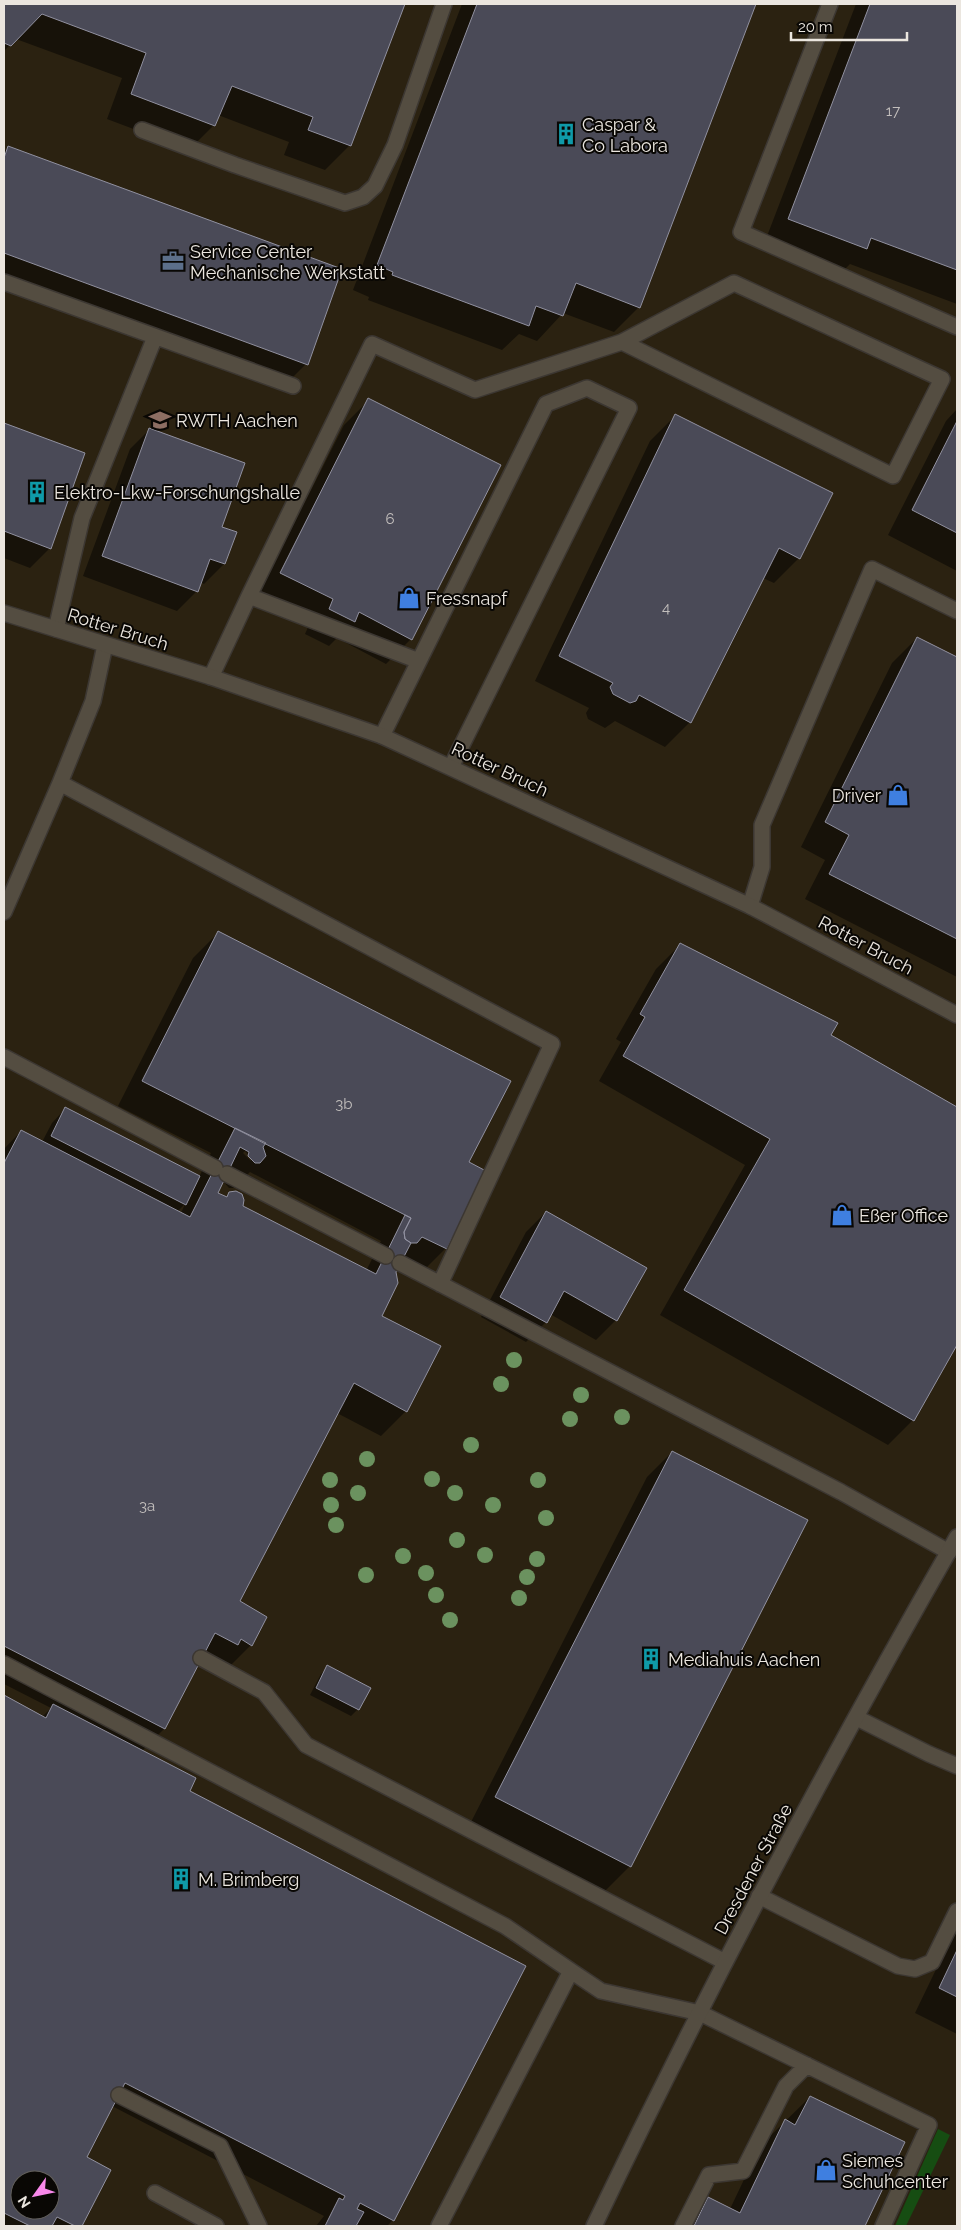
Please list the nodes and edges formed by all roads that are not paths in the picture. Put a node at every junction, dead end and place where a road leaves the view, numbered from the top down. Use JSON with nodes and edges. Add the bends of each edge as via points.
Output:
{"nodes":[{"id":1,"x":444,"y":4,"type":"edge"},
{"id":2,"x":830,"y":4,"type":"edge"},
{"id":3,"x":142,"y":130,"type":"dead end"},
{"id":4,"x":4,"y":282,"type":"edge"},
{"id":5,"x":957,"y":327,"type":"edge"},
{"id":6,"x":155,"y":337,"type":"junction"},
{"id":7,"x":622,"y":342,"type":"junction"},
{"id":8,"x":293,"y":386,"type":"dead end"},
{"id":9,"x":249,"y":596,"type":"junction"},
{"id":10,"x":957,"y":611,"type":"edge"},
{"id":11,"x":4,"y":613,"type":"edge"},
{"id":12,"x":56,"y":630,"type":"junction"},
{"id":13,"x":105,"y":644,"type":"junction"},
{"id":14,"x":419,"y":661,"type":"junction"},
{"id":15,"x":210,"y":677,"type":"junction"},
{"id":16,"x":382,"y":736,"type":"junction"},
{"id":17,"x":451,"y":767,"type":"junction"},
{"id":18,"x":60,"y":783,"type":"junction"},
{"id":19,"x":750,"y":906,"type":"junction"},
{"id":20,"x":4,"y":912,"type":"edge"},
{"id":21,"x":957,"y":1015,"type":"edge"},
{"id":22,"x":4,"y":1057,"type":"edge"},
{"id":23,"x":386,"y":1256,"type":"dead end"},
{"id":24,"x":400,"y":1263,"type":"dead end"},
{"id":25,"x":440,"y":1284,"type":"junction"},
{"id":26,"x":957,"y":1536,"type":"edge"},
{"id":27,"x":949,"y":1552,"type":"junction"},
{"id":28,"x":201,"y":1658,"type":"dead end"},
{"id":29,"x":4,"y":1664,"type":"edge"},
{"id":30,"x":857,"y":1718,"type":"junction"},
{"id":31,"x":957,"y":1766,"type":"edge"},
{"id":32,"x":759,"y":1896,"type":"junction"},
{"id":33,"x":957,"y":1911,"type":"edge"},
{"id":34,"x":725,"y":1962,"type":"junction"},
{"id":35,"x":571,"y":1971,"type":"junction"},
{"id":36,"x":700,"y":2013,"type":"junction"},
{"id":37,"x":807,"y":2065,"type":"junction"},
{"id":38,"x":119,"y":2095,"type":"dead end"},
{"id":39,"x":155,"y":2193,"type":"dead end"},
{"id":40,"x":216,"y":2226,"type":"edge"},
{"id":41,"x":259,"y":2226,"type":"edge"},
{"id":42,"x":439,"y":2226,"type":"edge"},
{"id":43,"x":594,"y":2226,"type":"edge"},
{"id":44,"x":683,"y":2226,"type":"edge"},
{"id":45,"x":883,"y":2226,"type":"edge"}],
"edges":[{"from":1,"to":3,"type":"street","via":[[394,146],[374,186],[363,197],[346,203]]},
{"from":2,"to":5,"type":"street","via":[[741,232]]},
{"from":4,"to":6,"type":"street"},
{"from":6,"to":8,"type":"street"},
{"from":6,"to":12,"type":"street","via":[[82,518]]},
{"from":7,"to":7,"type":"street","via":[[893,476],[942,379],[734,283]]},
{"from":7,"to":9,"type":"street","via":[[476,390],[372,344]]},
{"from":9,"to":14,"type":"street"},
{"from":9,"to":15,"type":"street"},
{"from":10,"to":19,"type":"street","via":[[872,569],[762,825],[762,867]]},
{"from":11,"to":12,"type":"street","name":"Rotter Bruch"},
{"from":12,"to":13,"type":"street","name":"Rotter Bruch"},
{"from":13,"to":15,"type":"street","name":"Rotter Bruch"},
{"from":13,"to":18,"type":"street","via":[[93,701]]},
{"from":14,"to":16,"type":"street"},
{"from":14,"to":17,"type":"street","via":[[546,404],[588,388],[629,408]]},
{"from":15,"to":16,"type":"street","name":"Rotter Bruch"},
{"from":16,"to":17,"type":"street","name":"Rotter Bruch"},
{"from":17,"to":19,"type":"street","name":"Rotter Bruch"},
{"from":18,"to":20,"type":"street"},
{"from":18,"to":25,"type":"street","via":[[552,1044]]},
{"from":19,"to":21,"type":"street","name":"Rotter Bruch"},
{"from":22,"to":23,"type":"street"},
{"from":24,"to":25,"type":"street"},
{"from":25,"to":27,"type":"street","via":[[841,1492]]},
{"from":26,"to":27,"type":"street","name":"Dresdener Straße"},
{"from":27,"to":30,"type":"street","name":"Dresdener Straße"},
{"from":28,"to":34,"type":"street","via":[[264,1692],[306,1746]]},
{"from":29,"to":35,"type":"street","via":[[505,1926]]},
{"from":30,"to":31,"type":"street"},
{"from":30,"to":32,"type":"street","name":"Dresdener Straße"},
{"from":32,"to":33,"type":"street","via":[[898,1966],[914,1969],[932,1962]]},
{"from":32,"to":34,"type":"street","name":"Dresdener Straße"},
{"from":34,"to":36,"type":"street","name":"Dresdener Straße"},
{"from":35,"to":36,"type":"street","via":[[601,1991]]},
{"from":35,"to":42,"type":"street"},
{"from":36,"to":37,"type":"street"},
{"from":36,"to":43,"type":"street","name":"Dresdener Straße"},
{"from":37,"to":44,"type":"street","via":[[786,2086],[743,2171],[709,2175]]},
{"from":37,"to":45,"type":"street","via":[[930,2125]]},
{"from":38,"to":41,"type":"street","via":[[220,2146]]},
{"from":39,"to":40,"type":"street"}]}
